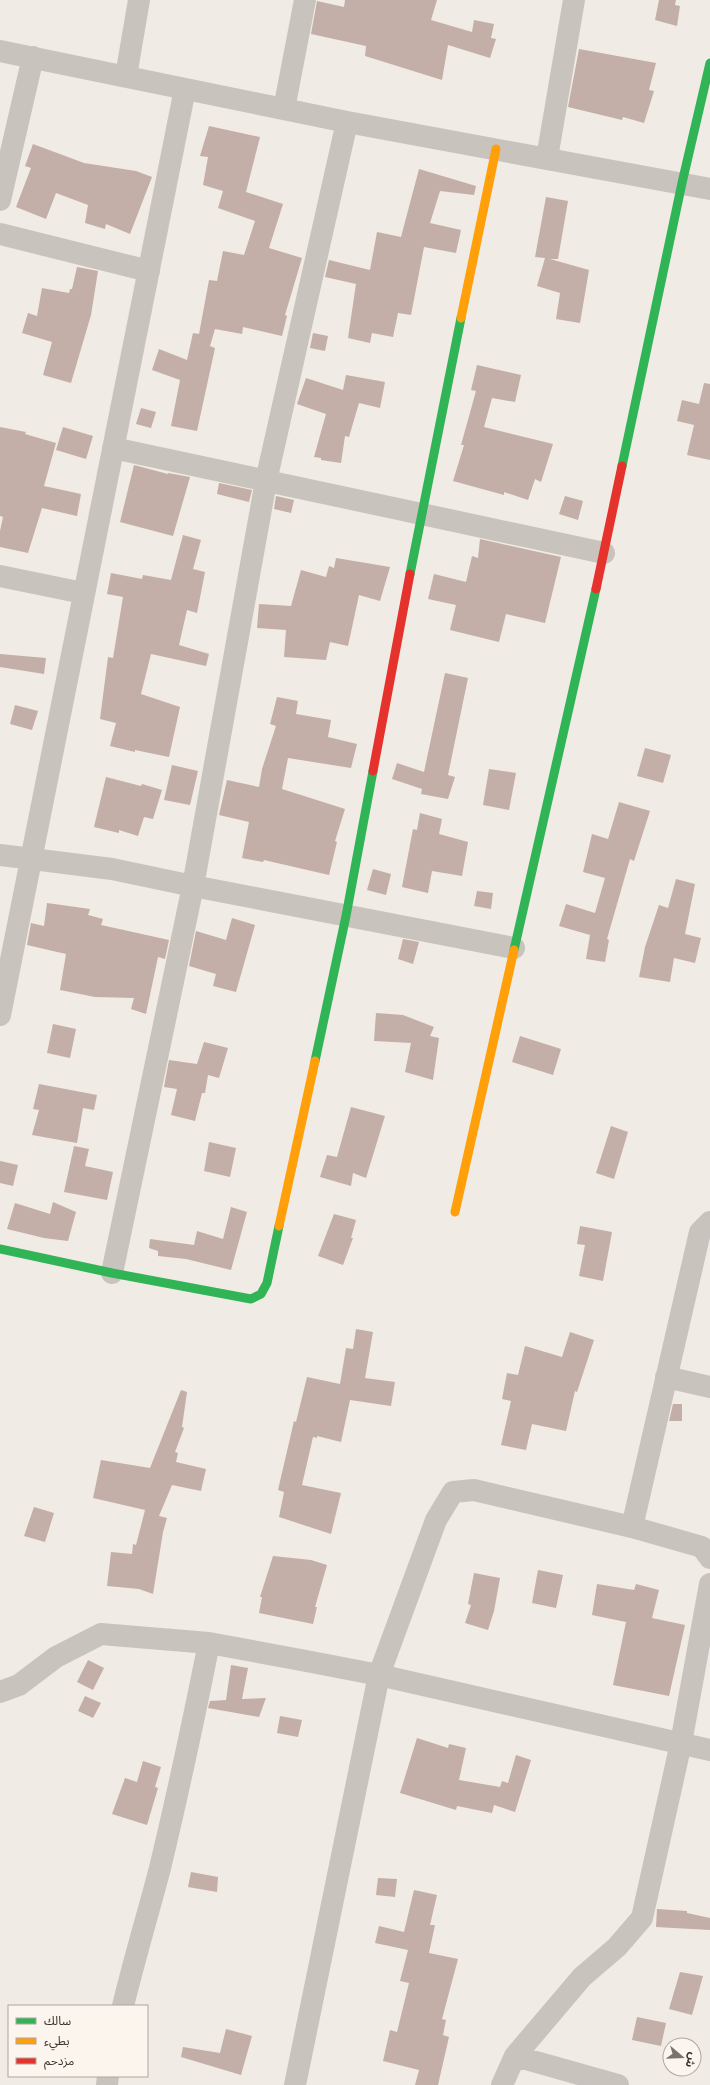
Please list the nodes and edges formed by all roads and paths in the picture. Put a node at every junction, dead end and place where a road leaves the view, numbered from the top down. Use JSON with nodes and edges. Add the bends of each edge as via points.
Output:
{"nodes":[{"id":1,"x":139,"y":0,"type":"edge"},
{"id":2,"x":305,"y":0,"type":"edge"},
{"id":3,"x":574,"y":0,"type":"edge"},
{"id":4,"x":0,"y":50,"type":"edge"},
{"id":5,"x":32,"y":57,"type":"junction"},
{"id":6,"x":710,"y":63,"type":"edge"},
{"id":7,"x":126,"y":76,"type":"junction"},
{"id":8,"x":185,"y":89,"type":"junction"},
{"id":9,"x":284,"y":109,"type":"junction"},
{"id":10,"x":347,"y":122,"type":"junction"},
{"id":11,"x":496,"y":149,"type":"junction"},
{"id":12,"x":548,"y":158,"type":"junction"},
{"id":13,"x":682,"y":183,"type":"junction"},
{"id":14,"x":710,"y":189,"type":"edge"},
{"id":15,"x":0,"y":200,"type":"edge"},
{"id":16,"x":0,"y":234,"type":"edge"},
{"id":17,"x":149,"y":271,"type":"junction"},
{"id":18,"x":113,"y":448,"type":"junction"},
{"id":19,"x":266,"y":481,"type":"junction"},
{"id":20,"x":421,"y":514,"type":"junction"},
{"id":21,"x":604,"y":553,"type":"junction"},
{"id":22,"x":0,"y":576,"type":"edge"},
{"id":23,"x":83,"y":593,"type":"junction"},
{"id":24,"x":0,"y":855,"type":"edge"},
{"id":25,"x":32,"y":858,"type":"junction"},
{"id":26,"x":193,"y":886,"type":"junction"},
{"id":27,"x":346,"y":916,"type":"junction"},
{"id":28,"x":514,"y":948,"type":"junction"},
{"id":29,"x":0,"y":1015,"type":"edge"},
{"id":30,"x":455,"y":1212,"type":"dead end"},
{"id":31,"x":710,"y":1222,"type":"edge"},
{"id":32,"x":0,"y":1249,"type":"edge"},
{"id":33,"x":112,"y":1273,"type":"junction"},
{"id":34,"x":666,"y":1377,"type":"junction"},
{"id":35,"x":710,"y":1387,"type":"edge"},
{"id":36,"x":632,"y":1527,"type":"junction"},
{"id":37,"x":710,"y":1558,"type":"edge"},
{"id":38,"x":710,"y":1584,"type":"edge"},
{"id":39,"x":209,"y":1643,"type":"junction"},
{"id":40,"x":379,"y":1675,"type":"junction"},
{"id":41,"x":0,"y":1692,"type":"edge"},
{"id":42,"x":681,"y":1744,"type":"junction"},
{"id":43,"x":710,"y":1750,"type":"edge"},
{"id":44,"x":123,"y":2005,"type":"edge"},
{"id":45,"x":515,"y":2056,"type":"junction"},
{"id":46,"x":295,"y":2085,"type":"edge"},
{"id":47,"x":502,"y":2085,"type":"edge"},
{"id":48,"x":618,"y":2085,"type":"edge"}],
"edges":[{"from":1,"to":7,"type":"street"},
{"from":2,"to":9,"type":"street"},
{"from":3,"to":12,"type":"street"},
{"from":4,"to":5,"type":"street"},
{"from":5,"to":7,"type":"street"},
{"from":5,"to":15,"type":"street"},
{"from":6,"to":13,"type":"street"},
{"from":7,"to":8,"type":"street"},
{"from":8,"to":9,"type":"street"},
{"from":8,"to":17,"type":"street"},
{"from":9,"to":10,"type":"street"},
{"from":10,"to":11,"type":"street"},
{"from":10,"to":19,"type":"street"},
{"from":11,"to":12,"type":"street"},
{"from":11,"to":20,"type":"street"},
{"from":12,"to":13,"type":"street"},
{"from":13,"to":14,"type":"street"},
{"from":13,"to":21,"type":"street"},
{"from":16,"to":17,"type":"street"},
{"from":17,"to":18,"type":"street"},
{"from":18,"to":19,"type":"street"},
{"from":18,"to":23,"type":"street"},
{"from":19,"to":20,"type":"street"},
{"from":19,"to":26,"type":"street"},
{"from":20,"to":21,"type":"street"},
{"from":20,"to":27,"type":"street"},
{"from":21,"to":28,"type":"street"},
{"from":22,"to":23,"type":"street"},
{"from":23,"to":25,"type":"street"},
{"from":24,"to":25,"type":"street"},
{"from":25,"to":26,"type":"street","via":[[112,869]]},
{"from":25,"to":29,"type":"street"},
{"from":26,"to":27,"type":"street"},
{"from":26,"to":33,"type":"street"},
{"from":27,"to":28,"type":"street"},
{"from":27,"to":33,"type":"street","via":[[267,1284],[261,1294],[251,1299]]},
{"from":28,"to":30,"type":"street"},
{"from":31,"to":34,"type":"street","via":[[700,1232]]},
{"from":32,"to":33,"type":"street"},
{"from":34,"to":35,"type":"street"},
{"from":34,"to":36,"type":"street"},
{"from":36,"to":37,"type":"street","via":[[702,1547]]},
{"from":36,"to":40,"type":"street","via":[[474,1490],[453,1492],[436,1520]]},
{"from":38,"to":42,"type":"street"},
{"from":39,"to":40,"type":"street"},
{"from":39,"to":41,"type":"street","via":[[101,1634],[56,1657],[19,1685]]},
{"from":39,"to":44,"type":"street","via":[[185,1763]]},
{"from":40,"to":42,"type":"street"},
{"from":40,"to":46,"type":"street"},
{"from":42,"to":43,"type":"street"},
{"from":42,"to":45,"type":"street","via":[[642,1918],[617,1947],[582,1977]]},
{"from":45,"to":47,"type":"street"},
{"from":45,"to":48,"type":"street"}]}
